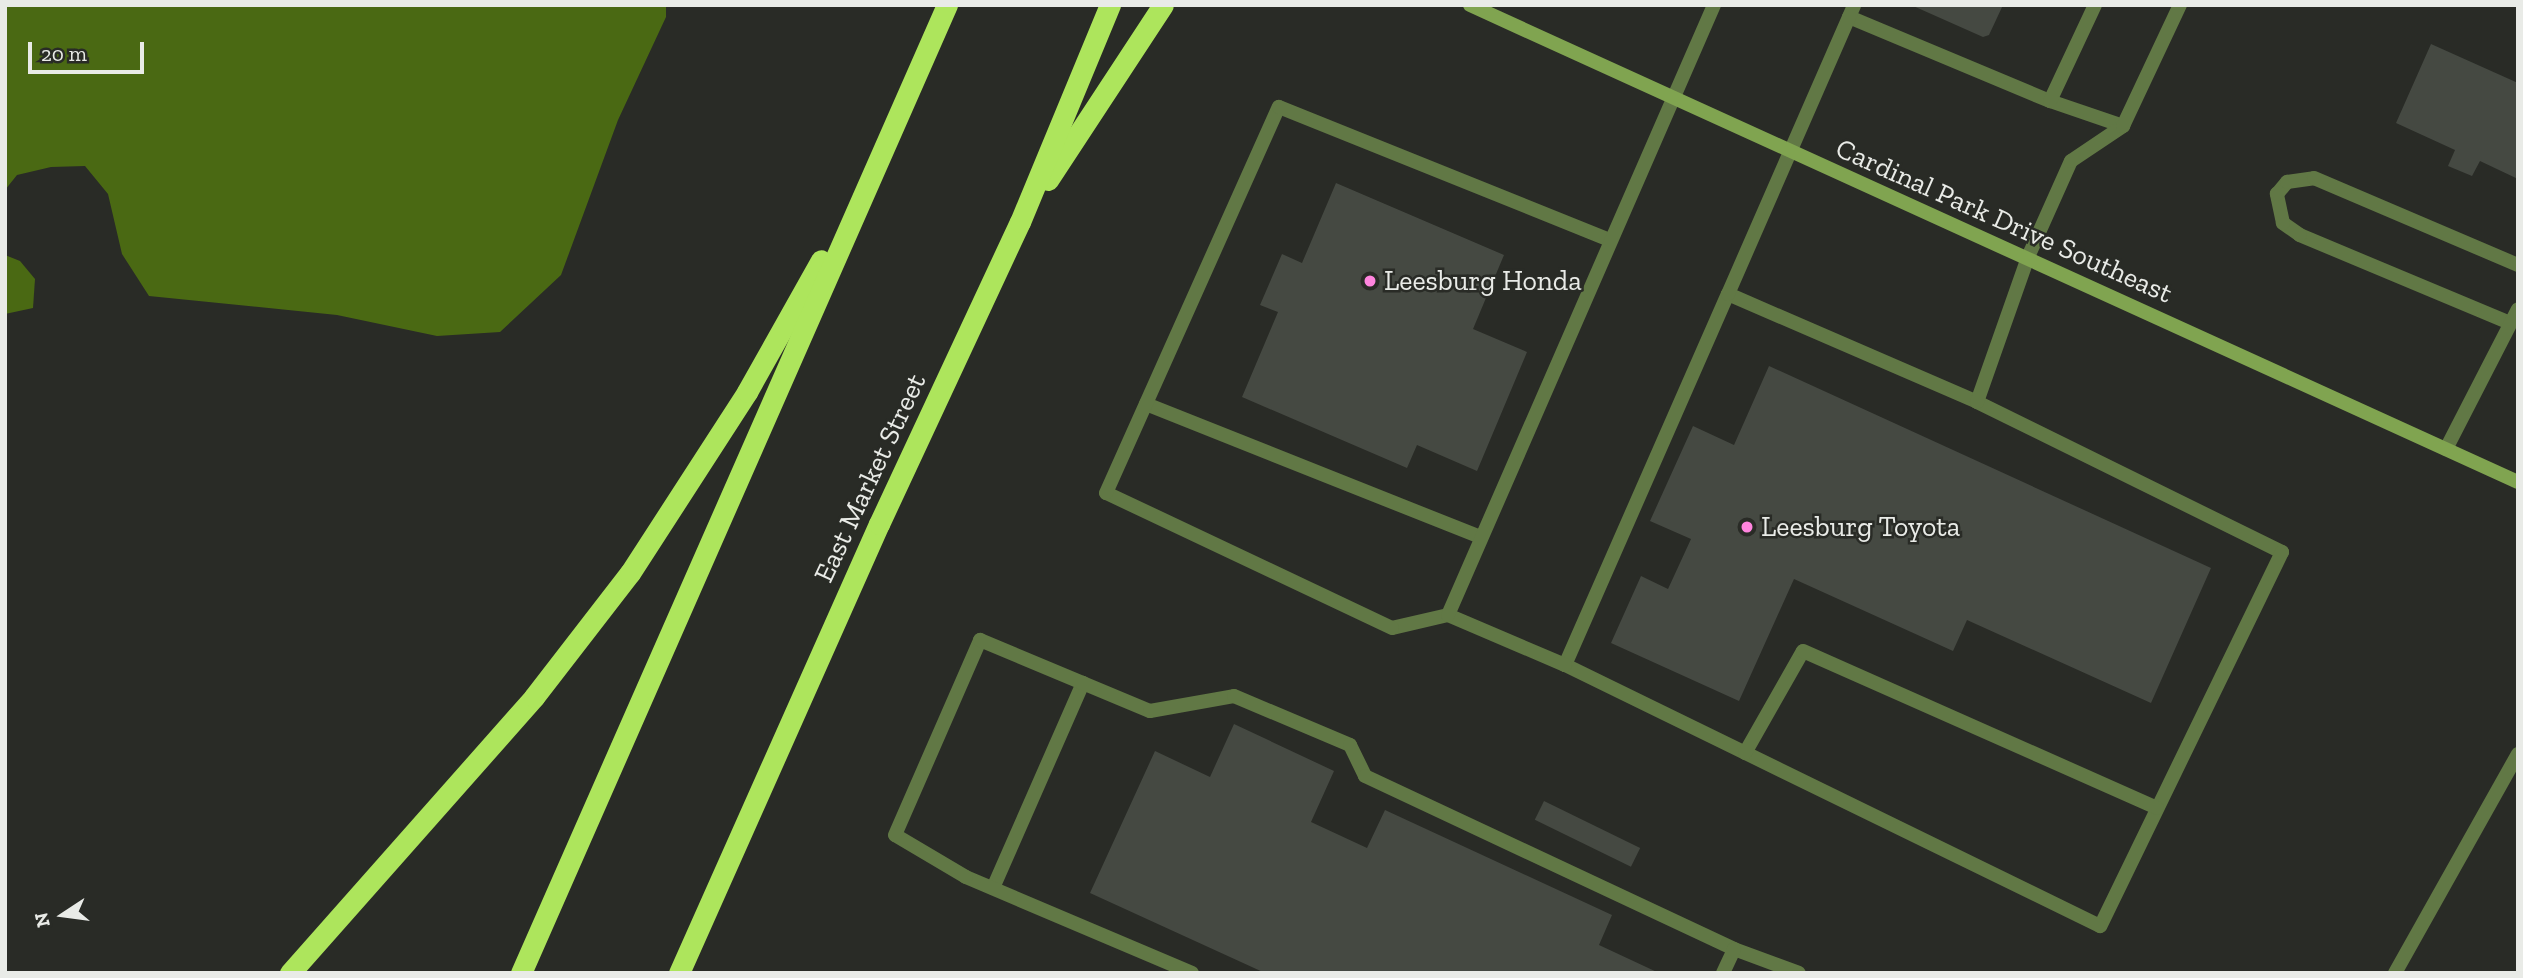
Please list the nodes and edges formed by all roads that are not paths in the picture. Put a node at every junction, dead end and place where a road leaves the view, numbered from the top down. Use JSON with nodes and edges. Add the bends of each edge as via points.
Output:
{"nodes":[{"id":1,"x":947,"y":5,"type":"edge"},
{"id":2,"x":1110,"y":5,"type":"edge"},
{"id":3,"x":1163,"y":5,"type":"edge"},
{"id":4,"x":1470,"y":5,"type":"edge"},
{"id":5,"x":1714,"y":5,"type":"edge"},
{"id":6,"x":2095,"y":5,"type":"edge"},
{"id":7,"x":2180,"y":5,"type":"edge"},
{"id":8,"x":1852,"y":11,"type":"edge"},
{"id":9,"x":1671,"y":98,"type":"junction"},
{"id":10,"x":2050,"y":101,"type":"junction"},
{"id":11,"x":2123,"y":126,"type":"junction"},
{"id":12,"x":1789,"y":152,"type":"junction"},
{"id":13,"x":868,"y":176,"type":"junction"},
{"id":14,"x":1020,"y":222,"type":"junction"},
{"id":15,"x":1610,"y":240,"type":"junction"},
{"id":16,"x":2028,"y":257,"type":"junction"},
{"id":17,"x":2518,"y":265,"type":"edge"},
{"id":18,"x":1728,"y":294,"type":"junction"},
{"id":19,"x":2518,"y":309,"type":"edge"},
{"id":20,"x":2510,"y":324,"type":"junction"},
{"id":21,"x":1977,"y":402,"type":"junction"},
{"id":22,"x":1146,"y":404,"type":"junction"},
{"id":23,"x":2446,"y":449,"type":"junction"},
{"id":24,"x":2518,"y":482,"type":"edge"},
{"id":25,"x":1481,"y":537,"type":"junction"},
{"id":26,"x":1448,"y":615,"type":"junction"},
{"id":27,"x":1565,"y":665,"type":"junction"},
{"id":28,"x":1083,"y":683,"type":"junction"},
{"id":29,"x":1745,"y":753,"type":"junction"},
{"id":30,"x":2518,"y":754,"type":"edge"},
{"id":31,"x":2157,"y":808,"type":"junction"},
{"id":32,"x":993,"y":888,"type":"junction"},
{"id":33,"x":1734,"y":949,"type":"junction"},
{"id":34,"x":290,"y":973,"type":"edge"},
{"id":35,"x":521,"y":973,"type":"edge"},
{"id":36,"x":679,"y":973,"type":"edge"},
{"id":37,"x":1192,"y":973,"type":"edge"},
{"id":38,"x":1723,"y":973,"type":"edge"},
{"id":39,"x":1799,"y":973,"type":"edge"},
{"id":40,"x":2395,"y":973,"type":"edge"}],
"edges":[{"from":1,"to":13,"type":"highway"},
{"from":2,"to":14,"type":"highway","name":"East Market Street"},
{"from":3,"to":14,"type":"highway"},
{"from":4,"to":9,"type":"street","name":"Cardinal Park Drive Southeast"},
{"from":5,"to":9,"type":"lane"},
{"from":6,"to":10,"type":"lane"},
{"from":7,"to":11,"type":"lane"},
{"from":8,"to":10,"type":"lane"},
{"from":8,"to":12,"type":"lane"},
{"from":9,"to":12,"type":"street","name":"Cardinal Park Drive Southeast"},
{"from":9,"to":15,"type":"lane"},
{"from":10,"to":11,"type":"lane"},
{"from":11,"to":16,"type":"lane","via":[[2071,161]]},
{"from":12,"to":16,"type":"street","name":"Cardinal Park Drive Southeast"},
{"from":12,"to":18,"type":"lane"},
{"from":13,"to":34,"type":"highway","via":[[747,392],[631,573],[534,697]]},
{"from":13,"to":35,"type":"highway","via":[[787,373]]},
{"from":14,"to":36,"type":"highway","name":"East Market Street","via":[[879,524]]},
{"from":15,"to":22,"type":"lane","via":[[1279,107]]},
{"from":15,"to":25,"type":"lane"},
{"from":16,"to":21,"type":"lane"},
{"from":16,"to":23,"type":"street","name":"Cardinal Park Drive Southeast"},
{"from":17,"to":20,"type":"lane","via":[[2314,178],[2287,182],[2277,194],[2283,223],[2300,235]]},
{"from":18,"to":21,"type":"lane"},
{"from":18,"to":27,"type":"lane"},
{"from":19,"to":20,"type":"lane"},
{"from":20,"to":23,"type":"lane"},
{"from":21,"to":31,"type":"lane","via":[[2282,552]]},
{"from":22,"to":25,"type":"lane"},
{"from":22,"to":26,"type":"lane","via":[[1107,493],[1392,628]]},
{"from":23,"to":24,"type":"street","name":"Cardinal Park Drive Southeast"},
{"from":25,"to":26,"type":"lane"},
{"from":26,"to":27,"type":"lane"},
{"from":27,"to":29,"type":"lane"},
{"from":28,"to":32,"type":"lane"},
{"from":28,"to":32,"type":"lane","via":[[980,640],[895,835]]},
{"from":28,"to":33,"type":"lane","via":[[1150,711],[1234,695],[1350,745],[1364,776]]},
{"from":29,"to":31,"type":"lane","via":[[1803,651]]},
{"from":29,"to":31,"type":"lane","via":[[2100,926]]},
{"from":30,"to":40,"type":"lane"},
{"from":32,"to":37,"type":"lane"},
{"from":33,"to":38,"type":"lane"},
{"from":33,"to":39,"type":"lane"}]}
